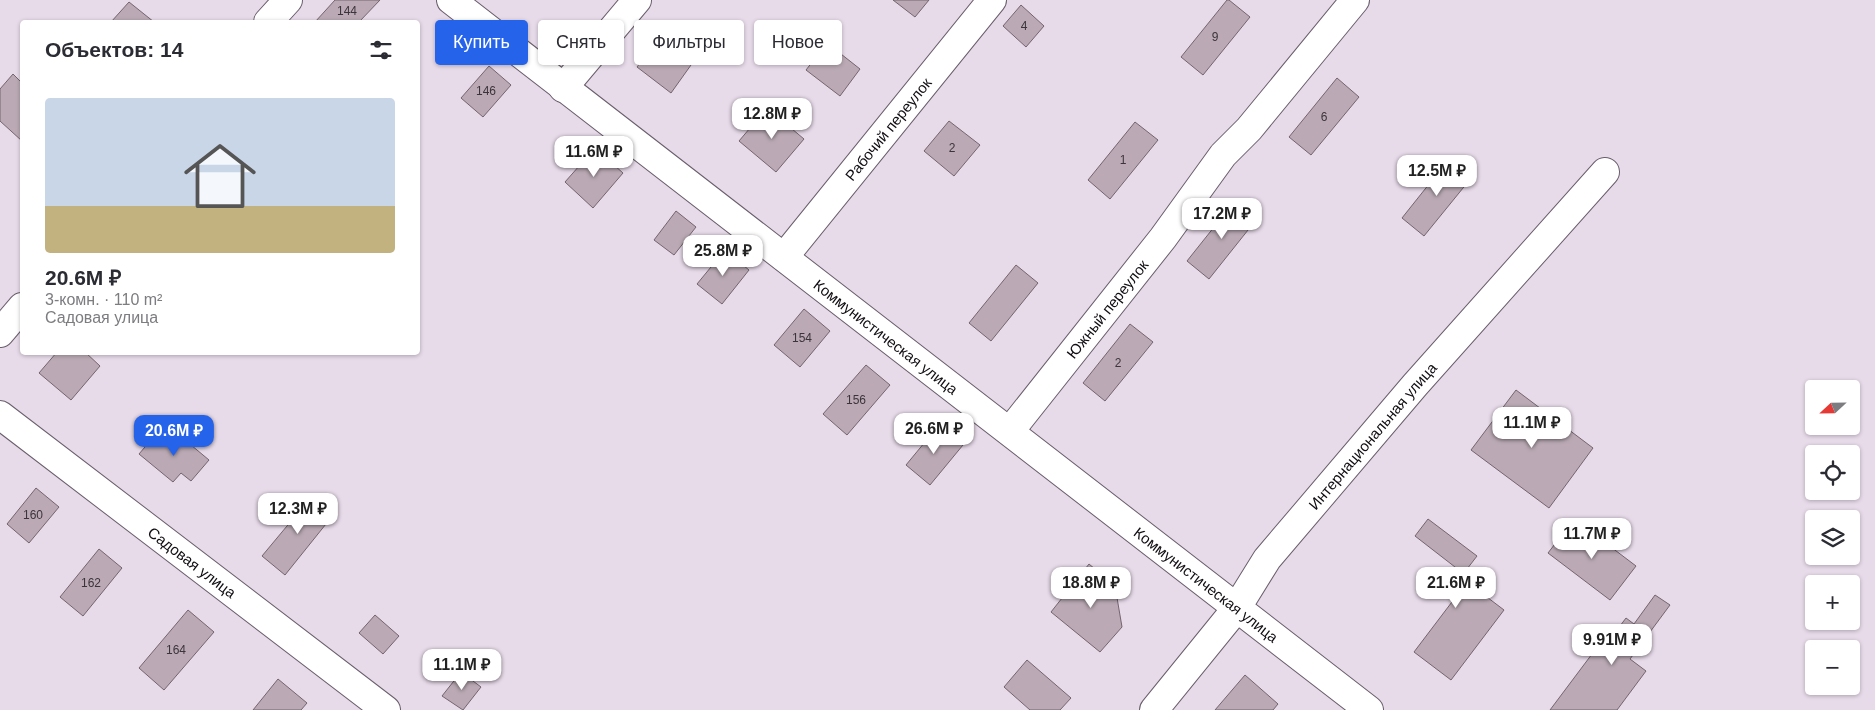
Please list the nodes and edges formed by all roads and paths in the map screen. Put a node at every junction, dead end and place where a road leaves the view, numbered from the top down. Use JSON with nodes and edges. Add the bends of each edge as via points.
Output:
{"nodes":[{"id":1,"x":288,"y":0,"type":"edge"},
{"id":2,"x":451,"y":0,"type":"edge"},
{"id":3,"x":637,"y":0,"type":"edge"},
{"id":4,"x":992,"y":0,"type":"edge"},
{"id":5,"x":1355,"y":0,"type":"edge"},
{"id":6,"x":270,"y":20,"type":"edge"},
{"id":7,"x":563,"y":88,"type":"junction"},
{"id":8,"x":1605,"y":172,"type":"dead end"},
{"id":9,"x":784,"y":257,"type":"junction"},
{"id":10,"x":20,"y":309,"type":"edge"},
{"id":11,"x":0,"y":333,"type":"edge"},
{"id":12,"x":0,"y":415,"type":"edge"},
{"id":13,"x":1010,"y":431,"type":"junction"},
{"id":14,"x":1236,"y":609,"type":"junction"},
{"id":15,"x":386,"y":710,"type":"edge"},
{"id":16,"x":1154,"y":710,"type":"edge"},
{"id":17,"x":1369,"y":710,"type":"edge"}],
"edges":[{"from":1,"to":6,"type":"street"},
{"from":2,"to":7,"type":"street","name":"Коммунистическая улица"},
{"from":3,"to":7,"type":"street"},
{"from":4,"to":9,"type":"street","name":"Рабочий переулок"},
{"from":5,"to":13,"type":"street","name":"Южный переулок","via":[[1249,129],[1223,155],[1163,238]]},
{"from":7,"to":9,"type":"street","name":"Коммунистическая улица"},
{"from":8,"to":14,"type":"street","name":"Интернациональная улица","via":[[1415,385],[1273,551]]},
{"from":9,"to":13,"type":"street","name":"Коммунистическая улица"},
{"from":10,"to":11,"type":"street"},
{"from":12,"to":15,"type":"street","name":"Садовая улица"},
{"from":13,"to":14,"type":"street","name":"Коммунистическая улица"},
{"from":14,"to":16,"type":"street","name":"Интернациональная улица"},
{"from":14,"to":17,"type":"street","name":"Коммунистическая улица"}]}
